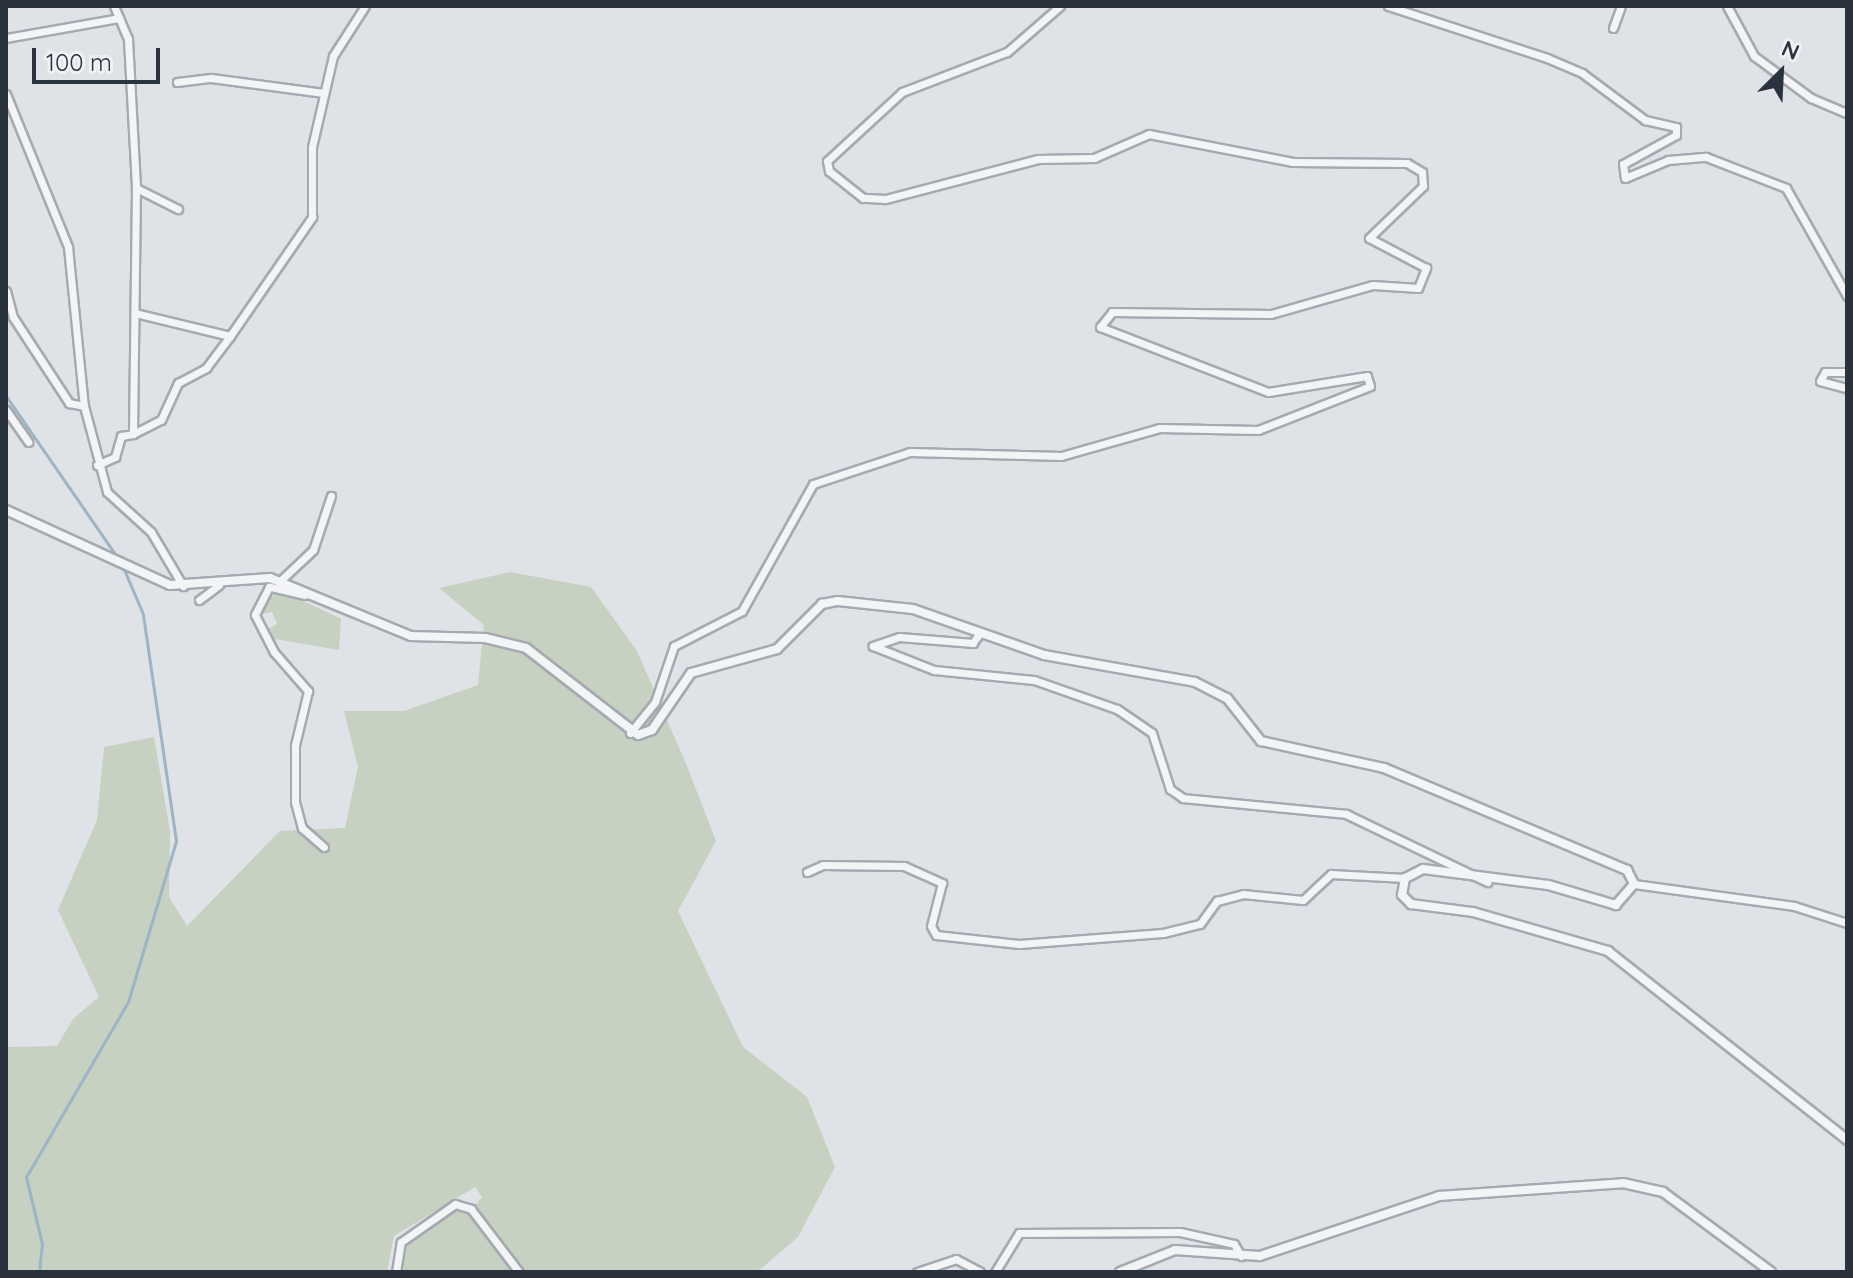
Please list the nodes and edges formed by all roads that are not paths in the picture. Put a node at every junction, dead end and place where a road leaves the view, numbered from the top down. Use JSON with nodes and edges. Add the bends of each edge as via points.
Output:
{"nodes":[{"id":1,"x":114,"y":6,"type":"edge"},
{"id":2,"x":1060,"y":6,"type":"edge"},
{"id":3,"x":1388,"y":6,"type":"edge"},
{"id":4,"x":1621,"y":6,"type":"edge"},
{"id":5,"x":1727,"y":6,"type":"edge"},
{"id":6,"x":366,"y":7,"type":"edge"},
{"id":7,"x":119,"y":18,"type":"junction"},
{"id":8,"x":1613,"y":28,"type":"dead end"},
{"id":9,"x":6,"y":38,"type":"edge"},
{"id":10,"x":177,"y":82,"type":"dead end"},
{"id":11,"x":324,"y":93,"type":"junction"},
{"id":12,"x":6,"y":94,"type":"edge"},
{"id":13,"x":1847,"y":113,"type":"edge"},
{"id":14,"x":136,"y":188,"type":"junction"},
{"id":15,"x":178,"y":209,"type":"dead end"},
{"id":16,"x":6,"y":291,"type":"edge"},
{"id":17,"x":1847,"y":296,"type":"edge"},
{"id":18,"x":139,"y":314,"type":"junction"},
{"id":19,"x":230,"y":336,"type":"junction"},
{"id":20,"x":1847,"y":372,"type":"edge"},
{"id":21,"x":1847,"y":388,"type":"edge"},
{"id":22,"x":84,"y":406,"type":"junction"},
{"id":23,"x":6,"y":410,"type":"edge"},
{"id":24,"x":133,"y":434,"type":"junction"},
{"id":25,"x":28,"y":442,"type":"dead end"},
{"id":26,"x":97,"y":465,"type":"junction"},
{"id":27,"x":331,"y":496,"type":"dead end"},
{"id":28,"x":6,"y":510,"type":"edge"},
{"id":29,"x":281,"y":580,"type":"junction"},
{"id":30,"x":219,"y":585,"type":"junction"},
{"id":31,"x":183,"y":586,"type":"junction"},
{"id":32,"x":305,"y":595,"type":"junction"},
{"id":33,"x":199,"y":600,"type":"dead end"},
{"id":34,"x":979,"y":634,"type":"junction"},
{"id":35,"x":630,"y":733,"type":"junction"},
{"id":36,"x":324,"y":847,"type":"dead end"},
{"id":37,"x":807,"y":872,"type":"dead end"},
{"id":38,"x":1405,"y":878,"type":"junction"},
{"id":39,"x":1487,"y":882,"type":"junction"},
{"id":40,"x":1634,"y":884,"type":"junction"},
{"id":41,"x":1847,"y":923,"type":"edge"},
{"id":42,"x":1847,"y":1140,"type":"edge"},
{"id":43,"x":1241,"y":1256,"type":"junction"},
{"id":44,"x":396,"y":1272,"type":"edge"},
{"id":45,"x":519,"y":1272,"type":"edge"},
{"id":46,"x":917,"y":1272,"type":"edge"},
{"id":47,"x":980,"y":1272,"type":"edge"},
{"id":48,"x":995,"y":1272,"type":"edge"},
{"id":49,"x":1120,"y":1272,"type":"edge"},
{"id":50,"x":1771,"y":1272,"type":"edge"}],
"edges":[{"from":1,"to":7,"type":"street"},
{"from":2,"to":35,"type":"street","via":[[1007,52],[902,92],[827,161],[829,171],[863,198],[885,199],[1038,159],[1094,158],[1149,134],[1293,162],[1407,163],[1422,172],[1423,186],[1369,238],[1426,268],[1425,284],[1373,285],[1271,314],[1112,312],[1100,327],[1268,392],[1367,376],[1370,386],[1258,430],[1160,428],[1061,456],[910,452],[813,484],[742,611],[674,646],[655,702]]},
{"from":3,"to":17,"type":"street","via":[[1547,58],[1592,80],[1645,120],[1676,127],[1676,135],[1623,164],[1625,178],[1668,160],[1706,157],[1786,188]]},
{"from":4,"to":8,"type":"street"},
{"from":5,"to":13,"type":"street","via":[[1754,56],[1811,98]]},
{"from":6,"to":11,"type":"street","via":[[333,56]]},
{"from":7,"to":9,"type":"street"},
{"from":7,"to":14,"type":"street","via":[[128,39]]},
{"from":10,"to":11,"type":"street","via":[[211,78]]},
{"from":11,"to":19,"type":"street","via":[[312,147],[312,217]]},
{"from":12,"to":22,"type":"street","via":[[68,247]]},
{"from":14,"to":15,"type":"street"},
{"from":14,"to":18,"type":"street"},
{"from":16,"to":22,"type":"street","via":[[13,317],[69,403]]},
{"from":18,"to":19,"type":"street"},
{"from":18,"to":24,"type":"street"},
{"from":19,"to":24,"type":"street","via":[[206,368],[178,383],[161,420]]},
{"from":20,"to":21,"type":"street","via":[[1825,372],[1820,381]]},
{"from":22,"to":26,"type":"street"},
{"from":23,"to":25,"type":"street"},
{"from":24,"to":26,"type":"street","via":[[121,436],[115,457]]},
{"from":26,"to":31,"type":"street","via":[[107,492],[151,532]]},
{"from":27,"to":29,"type":"street","via":[[313,550]]},
{"from":28,"to":31,"type":"street","via":[[160,583]]},
{"from":29,"to":30,"type":"street"},
{"from":29,"to":32,"type":"street"},
{"from":30,"to":31,"type":"street"},
{"from":30,"to":33,"type":"street"},
{"from":32,"to":35,"type":"street","via":[[411,636],[485,638],[526,648],[596,697]]},
{"from":32,"to":36,"type":"street","via":[[269,587],[255,615],[274,652],[308,691],[295,745],[295,802],[302,828]]},
{"from":34,"to":35,"type":"street","via":[[913,609],[822,604],[777,649],[691,673],[652,730]]},
{"from":34,"to":39,"type":"street","via":[[973,643],[899,637],[873,646],[934,670],[1034,680],[1117,709],[1152,733],[1170,789],[1183,798],[1346,814]]},
{"from":34,"to":40,"type":"street","via":[[1044,655],[1211,688],[1261,741],[1411,778],[1620,865]]},
{"from":37,"to":38,"type":"street","via":[[823,865],[904,866],[942,883],[931,926],[936,935],[1019,944],[1163,933],[1200,924],[1217,901],[1243,894],[1303,900],[1331,874]]},
{"from":38,"to":39,"type":"street","via":[[1423,869]]},
{"from":38,"to":42,"type":"street","via":[[1402,895],[1411,904],[1473,912],[1608,951]]},
{"from":39,"to":40,"type":"street","via":[[1548,885],[1616,905]]},
{"from":40,"to":41,"type":"street","via":[[1794,906]]},
{"from":43,"to":48,"type":"street","via":[[1234,1244],[1180,1232],[1019,1233]]},
{"from":43,"to":49,"type":"street","via":[[1175,1250]]},
{"from":43,"to":50,"type":"street","via":[[1283,1250],[1439,1196],[1623,1183],[1663,1192]]},
{"from":44,"to":45,"type":"street","via":[[401,1242],[455,1204],[471,1209]]},
{"from":46,"to":47,"type":"street","via":[[956,1259]]}]}
